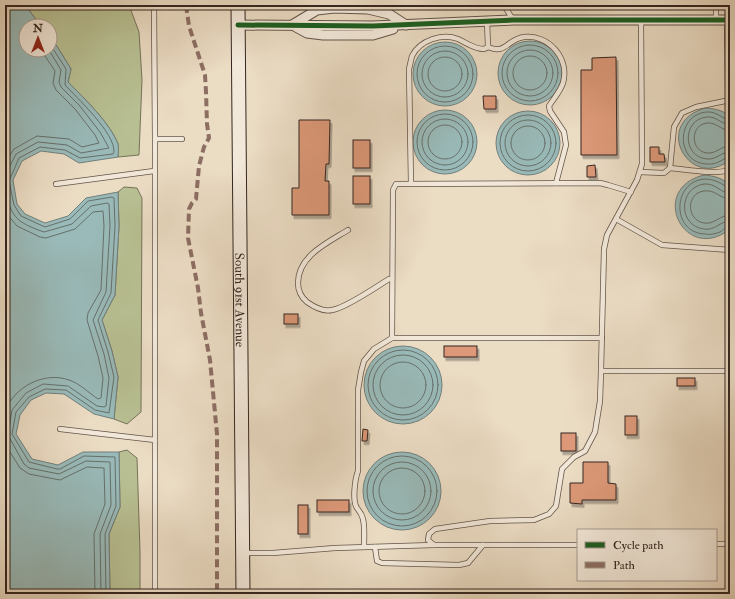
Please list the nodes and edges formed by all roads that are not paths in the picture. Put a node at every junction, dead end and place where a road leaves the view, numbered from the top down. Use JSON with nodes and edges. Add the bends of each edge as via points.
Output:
{"nodes":[{"id":1,"x":154,"y":5,"type":"edge"},
{"id":2,"x":238,"y":5,"type":"edge"},
{"id":3,"x":314,"y":5,"type":"edge"},
{"id":4,"x":504,"y":5,"type":"edge"},
{"id":5,"x":716,"y":5,"type":"edge"},
{"id":6,"x":371,"y":8,"type":"edge"},
{"id":7,"x":513,"y":20,"type":"junction"},
{"id":8,"x":641,"y":20,"type":"junction"},
{"id":9,"x":716,"y":20,"type":"junction"},
{"id":10,"x":729,"y":20,"type":"edge"},
{"id":11,"x":487,"y":21,"type":"junction"},
{"id":12,"x":238,"y":25,"type":"junction"},
{"id":13,"x":292,"y":25,"type":"junction"},
{"id":14,"x":406,"y":25,"type":"junction"},
{"id":15,"x":488,"y":47,"type":"junction"},
{"id":16,"x":730,"y":94,"type":"edge"},
{"id":17,"x":730,"y":100,"type":"edge"},
{"id":18,"x":155,"y":139,"type":"junction"},
{"id":19,"x":182,"y":139,"type":"dead end"},
{"id":20,"x":670,"y":168,"type":"junction"},
{"id":21,"x":730,"y":169,"type":"edge"},
{"id":22,"x":154,"y":171,"type":"junction"},
{"id":23,"x":640,"y":172,"type":"junction"},
{"id":24,"x":56,"y":184,"type":"dead end"},
{"id":25,"x":411,"y":184,"type":"junction"},
{"id":26,"x":556,"y":184,"type":"junction"},
{"id":27,"x":631,"y":192,"type":"junction"},
{"id":28,"x":616,"y":219,"type":"junction"},
{"id":29,"x":348,"y":230,"type":"dead end"},
{"id":30,"x":730,"y":250,"type":"edge"},
{"id":31,"x":392,"y":279,"type":"junction"},
{"id":32,"x":392,"y":338,"type":"junction"},
{"id":33,"x":602,"y":338,"type":"junction"},
{"id":34,"x":602,"y":371,"type":"junction"},
{"id":35,"x":730,"y":371,"type":"edge"},
{"id":36,"x":60,"y":429,"type":"dead end"},
{"id":37,"x":155,"y":440,"type":"junction"},
{"id":38,"x":717,"y":544,"type":"edge"},
{"id":39,"x":730,"y":544,"type":"edge"},
{"id":40,"x":434,"y":545,"type":"junction"},
{"id":41,"x":483,"y":545,"type":"junction"},
{"id":42,"x":577,"y":545,"type":"edge"},
{"id":43,"x":364,"y":547,"type":"junction"},
{"id":44,"x":375,"y":547,"type":"junction"},
{"id":45,"x":243,"y":554,"type":"junction"},
{"id":46,"x":155,"y":594,"type":"edge"},
{"id":47,"x":243,"y":594,"type":"edge"}],
"edges":[{"from":1,"to":18,"type":"lane"},
{"from":2,"to":12,"type":"main road","name":"South 91st Avenue"},
{"from":3,"to":13,"type":"street"},
{"from":4,"to":7,"type":"lane"},
{"from":5,"to":9,"type":"lane"},
{"from":6,"to":13,"type":"street","via":[[317,10]]},
{"from":6,"to":14,"type":"street","via":[[389,14]]},
{"from":7,"to":8,"type":"street"},
{"from":7,"to":11,"type":"street"},
{"from":8,"to":9,"type":"street"},
{"from":8,"to":23,"type":"lane"},
{"from":9,"to":10,"type":"street"},
{"from":10,"to":16,"type":"lane"},
{"from":11,"to":14,"type":"street"},
{"from":11,"to":15,"type":"lane"},
{"from":12,"to":13,"type":"street"},
{"from":12,"to":45,"type":"main road","name":"South 91st Avenue"},
{"from":13,"to":14,"type":"street","via":[[307,33],[323,35],[373,35]]},
{"from":15,"to":25,"type":"lane","via":[[478,49],[445,36],[431,39],[413,56],[409,69]]},
{"from":15,"to":26,"type":"lane","via":[[500,50],[519,38],[532,37],[549,43],[559,53],[564,69],[564,81],[549,106],[564,132],[566,145]]},
{"from":17,"to":20,"type":"lane","via":[[696,107],[682,113],[674,127]]},
{"from":18,"to":19,"type":"lane"},
{"from":18,"to":22,"type":"lane"},
{"from":20,"to":21,"type":"lane","via":[[709,172],[727,172]]},
{"from":20,"to":23,"type":"lane","via":[[664,173]]},
{"from":22,"to":24,"type":"lane"},
{"from":22,"to":37,"type":"lane"},
{"from":23,"to":27,"type":"lane"},
{"from":25,"to":26,"type":"lane"},
{"from":25,"to":31,"type":"lane","via":[[396,184],[393,190]]},
{"from":26,"to":27,"type":"lane","via":[[600,183]]},
{"from":27,"to":28,"type":"lane"},
{"from":28,"to":30,"type":"lane","via":[[662,246]]},
{"from":28,"to":33,"type":"lane","via":[[604,249]]},
{"from":29,"to":31,"type":"lane","via":[[312,253],[302,265],[298,277],[301,297],[316,308],[332,310]]},
{"from":31,"to":32,"type":"lane"},
{"from":32,"to":33,"type":"lane"},
{"from":32,"to":43,"type":"lane","via":[[374,349],[364,361],[358,390],[358,471],[355,479],[355,503],[364,521]]},
{"from":33,"to":34,"type":"lane"},
{"from":34,"to":35,"type":"lane"},
{"from":34,"to":40,"type":"lane","via":[[595,432],[585,450],[562,469],[556,506],[549,514],[534,520],[490,521],[435,529],[429,534],[428,540]]},
{"from":36,"to":37,"type":"lane"},
{"from":37,"to":46,"type":"lane"},
{"from":38,"to":39,"type":"lane"},
{"from":40,"to":41,"type":"lane"},
{"from":40,"to":44,"type":"lane"},
{"from":41,"to":42,"type":"lane"},
{"from":41,"to":44,"type":"lane","via":[[468,563],[459,565],[382,563],[377,561]]},
{"from":43,"to":44,"type":"lane"},
{"from":43,"to":45,"type":"lane"},
{"from":45,"to":47,"type":"main road","name":"South 91st Avenue"}]}
